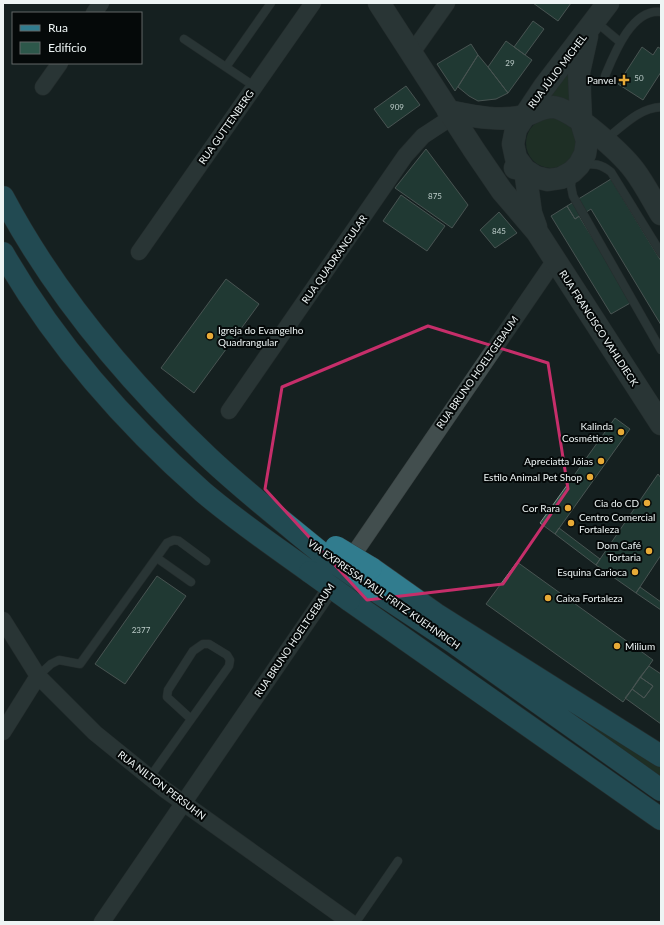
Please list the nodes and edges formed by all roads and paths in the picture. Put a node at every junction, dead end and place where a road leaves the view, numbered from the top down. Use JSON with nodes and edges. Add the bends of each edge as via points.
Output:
{"nodes":[{"id":1,"x":101,"y":3,"type":"edge"},
{"id":2,"x":271,"y":3,"type":"edge"},
{"id":3,"x":313,"y":3,"type":"edge"},
{"id":4,"x":379,"y":3,"type":"edge"},
{"id":5,"x":447,"y":3,"type":"edge"},
{"id":6,"x":608,"y":3,"type":"edge"},
{"id":7,"x":95,"y":12,"type":"edge"},
{"id":8,"x":661,"y":12,"type":"edge"},
{"id":9,"x":592,"y":24,"type":"junction"},
{"id":10,"x":184,"y":39,"type":"dead end"},
{"id":11,"x":620,"y":42,"type":"junction"},
{"id":12,"x":411,"y":54,"type":"junction"},
{"id":13,"x":59,"y":64,"type":"edge"},
{"id":14,"x":226,"y":67,"type":"junction"},
{"id":15,"x":605,"y":76,"type":"dead end"},
{"id":16,"x":254,"y":86,"type":"junction"},
{"id":17,"x":43,"y":87,"type":"dead end"},
{"id":18,"x":661,"y":107,"type":"edge"},
{"id":19,"x":450,"y":114,"type":"junction"},
{"id":20,"x":524,"y":116,"type":"junction"},
{"id":21,"x":581,"y":120,"type":"junction"},
{"id":22,"x":604,"y":140,"type":"junction"},
{"id":23,"x":474,"y":150,"type":"junction"},
{"id":24,"x":575,"y":169,"type":"junction"},
{"id":25,"x":525,"y":170,"type":"junction"},
{"id":26,"x":3,"y":197,"type":"edge"},
{"id":27,"x":661,"y":214,"type":"edge"},
{"id":28,"x":537,"y":232,"type":"junction"},
{"id":29,"x":139,"y":252,"type":"dead end"},
{"id":30,"x":3,"y":253,"type":"edge"},
{"id":31,"x":661,"y":253,"type":"edge"},
{"id":32,"x":555,"y":260,"type":"junction"},
{"id":33,"x":661,"y":350,"type":"edge"},
{"id":34,"x":229,"y":412,"type":"dead end"},
{"id":35,"x":661,"y":424,"type":"edge"},
{"id":36,"x":157,"y":558,"type":"junction"},
{"id":37,"x":206,"y":561,"type":"dead end"},
{"id":38,"x":369,"y":576,"type":"junction"},
{"id":39,"x":191,"y":582,"type":"dead end"},
{"id":40,"x":3,"y":620,"type":"edge"},
{"id":41,"x":38,"y":676,"type":"junction"},
{"id":42,"x":191,"y":719,"type":"junction"},
{"id":43,"x":3,"y":732,"type":"edge"},
{"id":44,"x":661,"y":756,"type":"edge"},
{"id":45,"x":150,"y":777,"type":"junction"},
{"id":46,"x":661,"y":790,"type":"edge"},
{"id":47,"x":184,"y":803,"type":"junction"},
{"id":48,"x":661,"y":819,"type":"edge"},
{"id":49,"x":398,"y":861,"type":"dead end"},
{"id":50,"x":102,"y":922,"type":"edge"},
{"id":51,"x":350,"y":922,"type":"edge"},
{"id":52,"x":356,"y":922,"type":"edge"}],
"edges":[{"from":1,"to":7,"type":"street"},
{"from":2,"to":14,"type":"lane"},
{"from":3,"to":16,"type":"street","name":"RUA GUTTENBERG"},
{"from":4,"to":12,"type":"main road","name":"RUA FRANCISCO VAHLDIECK"},
{"from":5,"to":12,"type":"street"},
{"from":6,"to":9,"type":"main road","name":"RUA JÚLIO MICHEL"},
{"from":8,"to":11,"type":"lane","via":[[642,16]]},
{"from":9,"to":11,"type":"lane"},
{"from":9,"to":20,"type":"main road","name":"RUA JÚLIO MICHEL"},
{"from":9,"to":21,"type":"main road","name":"RUA JÚLIO MICHEL","via":[[579,72]]},
{"from":10,"to":14,"type":"lane"},
{"from":11,"to":15,"type":"lane"},
{"from":12,"to":19,"type":"main road","name":"RUA FRANCISCO VAHLDIECK"},
{"from":13,"to":17,"type":"street"},
{"from":14,"to":16,"type":"lane"},
{"from":16,"to":29,"type":"street","name":"RUA GUTTENBERG"},
{"from":18,"to":22,"type":"lane","via":[[652,107],[640,112]]},
{"from":19,"to":20,"type":"main road","via":[[494,120]]},
{"from":19,"to":23,"type":"main road","name":"RUA FRANCISCO VAHLDIECK"},
{"from":19,"to":34,"type":"street","name":"RUA QUADRANGULAR","via":[[423,136],[405,156]]},
{"from":20,"to":21,"type":"main road","via":[[537,110],[554,107],[565,110]]},
{"from":20,"to":25,"type":"main road","via":[[516,129],[513,144],[516,158]]},
{"from":21,"to":22,"type":"main road"},
{"from":21,"to":24,"type":"main road","via":[[586,141],[585,154]]},
{"from":22,"to":27,"type":"main road","via":[[634,169]]},
{"from":23,"to":25,"type":"main road","via":[[498,164]]},
{"from":23,"to":28,"type":"main road","name":"RUA FRANCISCO VAHLDIECK","via":[[502,191]]},
{"from":24,"to":25,"type":"main road","via":[[561,178],[548,180],[536,177]]},
{"from":24,"to":31,"type":"lane","via":[[592,164],[602,165],[611,172]]},
{"from":24,"to":33,"type":"lane","via":[[571,186],[573,196]]},
{"from":25,"to":28,"type":"main road","name":"RUA FRANCISCO VAHLDIECK","via":[[531,213]]},
{"from":26,"to":38,"type":"main road","name":"VIA EXPRESSA PAUL FRITZ KUEHNRICH","bridge":true,"via":[[53,279],[89,330],[159,407],[207,456],[253,497]]},
{"from":28,"to":32,"type":"main road","name":"RUA FRANCISCO VAHLDIECK"},
{"from":30,"to":48,"type":"main road","bridge":true,"via":[[56,336],[144,436],[203,492],[349,600]]},
{"from":32,"to":35,"type":"main road","name":"RUA FRANCISCO VAHLDIECK"},
{"from":32,"to":47,"type":"street","name":"RUA BRUNO HOELTGEBAUM"},
{"from":36,"to":37,"type":"lane","via":[[167,543],[174,540]]},
{"from":36,"to":39,"type":"lane"},
{"from":36,"to":41,"type":"lane","via":[[80,664],[60,660],[51,664]]},
{"from":38,"to":44,"type":"main road","via":[[436,614]]},
{"from":38,"to":46,"type":"main road","name":"VIA EXPRESSA PAUL FRITZ KUEHNRICH","via":[[459,647]]},
{"from":40,"to":41,"type":"street","name":"RUA NILTON PERSUHN"},
{"from":41,"to":43,"type":"street"},
{"from":41,"to":45,"type":"street","name":"RUA NILTON PERSUHN","via":[[95,733]]},
{"from":42,"to":42,"type":"lane","via":[[229,666],[230,660],[226,655],[209,644],[203,644],[194,651],[168,690],[167,697]]},
{"from":42,"to":45,"type":"lane"},
{"from":45,"to":47,"type":"street","name":"RUA NILTON PERSUHN"},
{"from":47,"to":50,"type":"street","name":"RUA BRUNO HOELTGEBAUM"},
{"from":47,"to":51,"type":"street","name":"RUA NILTON PERSUHN"},
{"from":49,"to":52,"type":"lane"}]}
